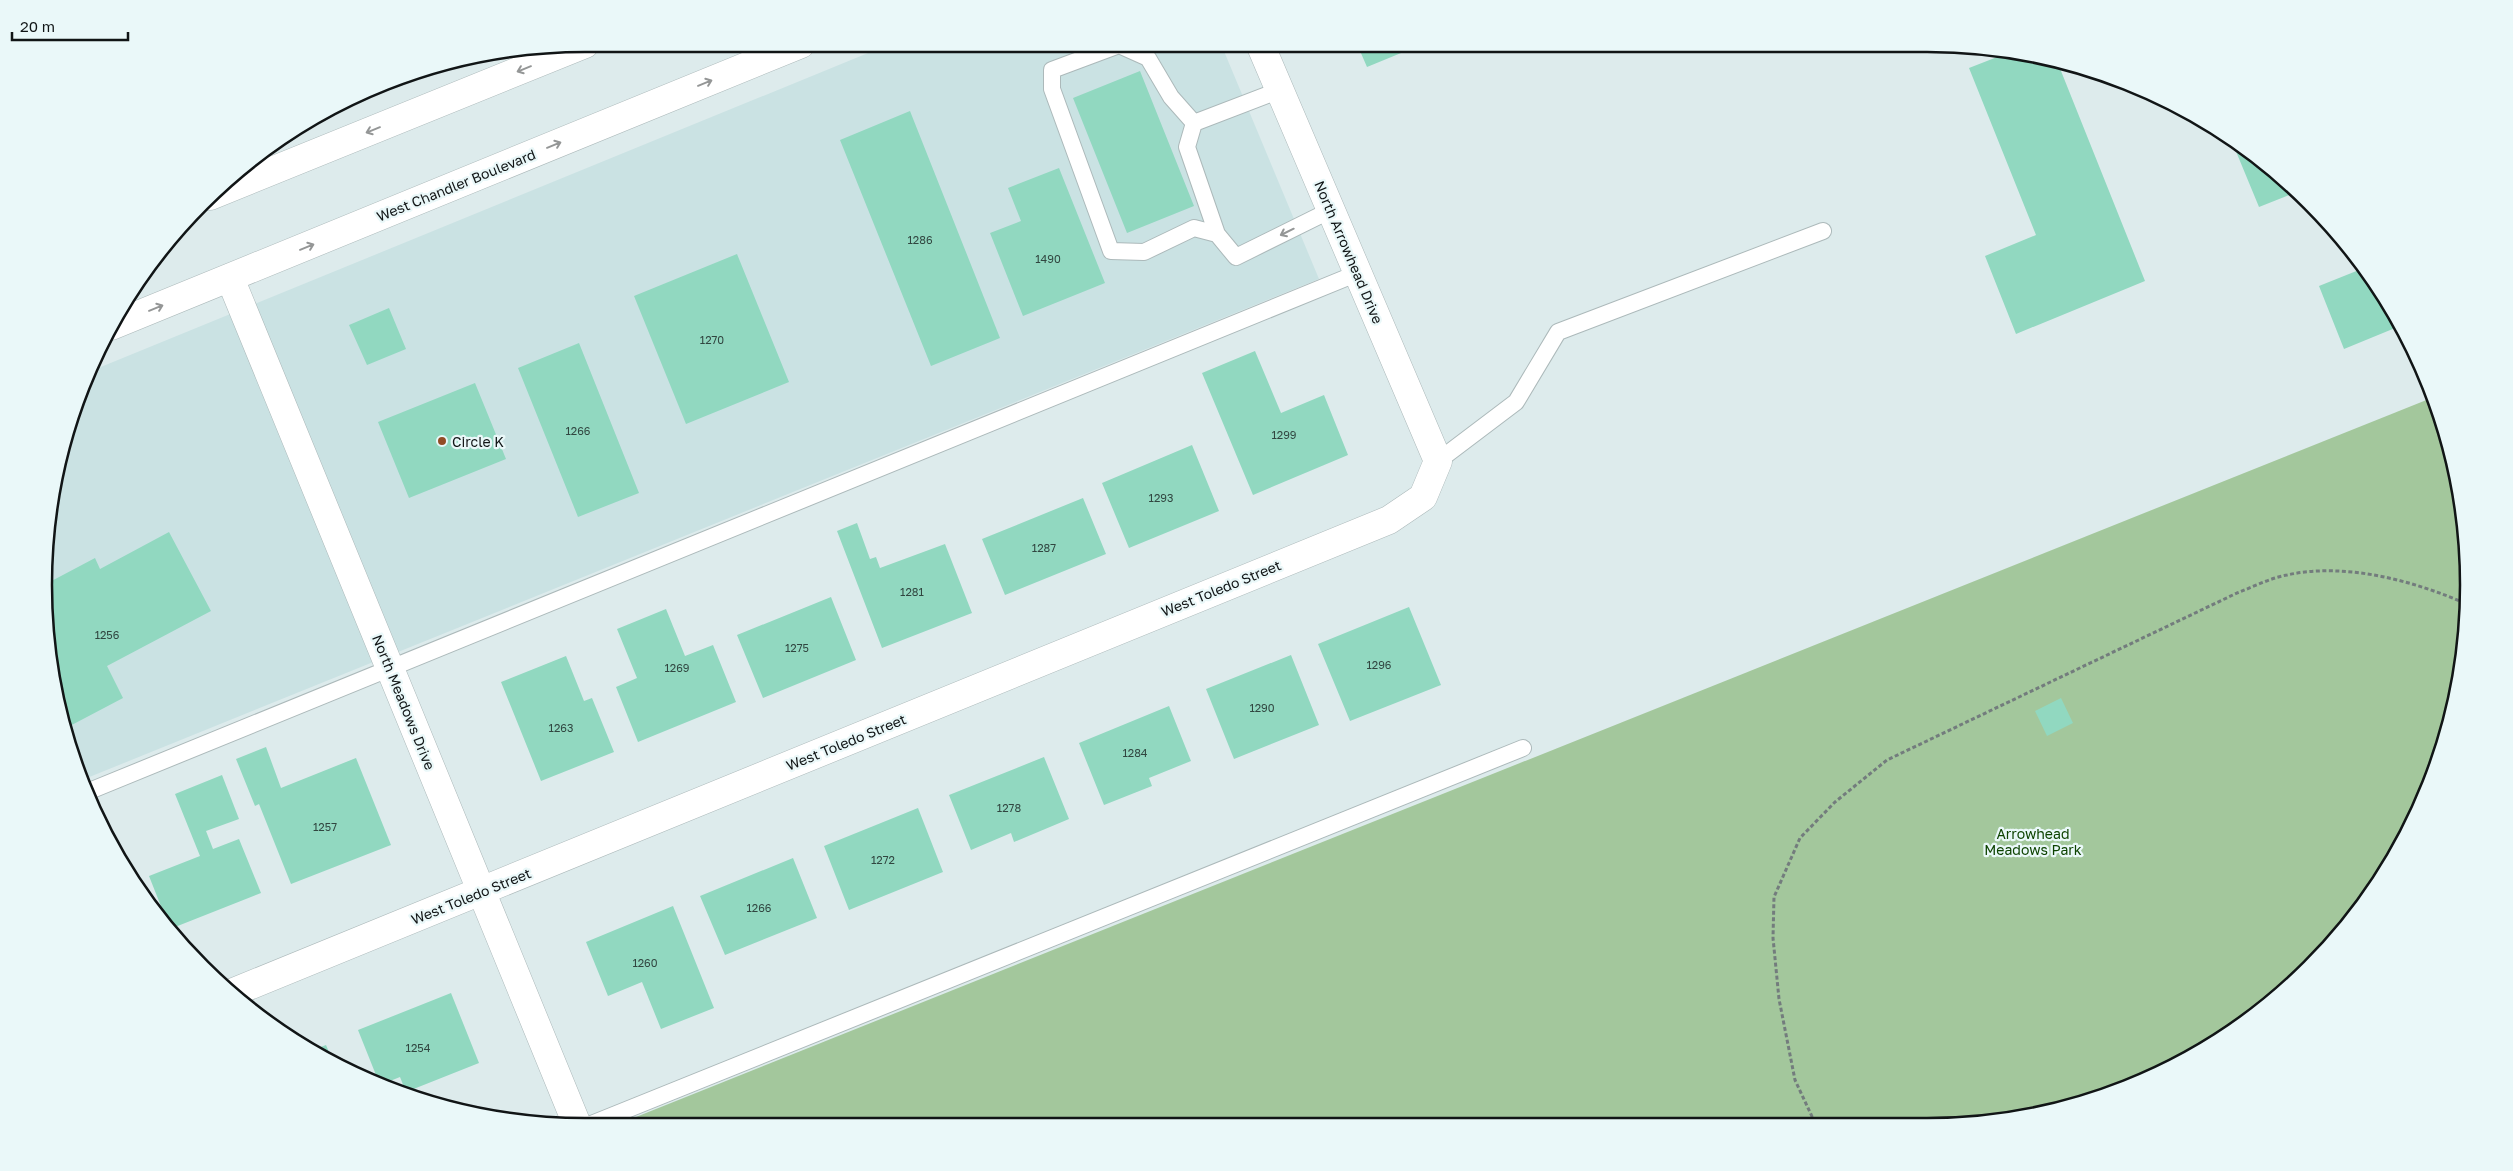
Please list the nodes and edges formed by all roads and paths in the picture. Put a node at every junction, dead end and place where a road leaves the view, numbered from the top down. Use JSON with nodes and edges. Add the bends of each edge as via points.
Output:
{"nodes":[{"id":1,"x":781,"y":52,"type":"edge"},
{"id":2,"x":1098,"y":52,"type":"edge"},
{"id":3,"x":1135,"y":52,"type":"edge"},
{"id":4,"x":1263,"y":52,"type":"edge"},
{"id":5,"x":562,"y":53,"type":"edge"},
{"id":6,"x":1280,"y":90,"type":"junction"},
{"id":7,"x":1194,"y":123,"type":"junction"},
{"id":8,"x":232,"y":187,"type":"edge"},
{"id":9,"x":1331,"y":210,"type":"junction"},
{"id":10,"x":1823,"y":231,"type":"dead end"},
{"id":11,"x":1216,"y":234,"type":"junction"},
{"id":12,"x":1358,"y":273,"type":"junction"},
{"id":13,"x":230,"y":278,"type":"junction"},
{"id":14,"x":123,"y":321,"type":"edge"},
{"id":15,"x":1438,"y":461,"type":"junction"},
{"id":16,"x":2460,"y":601,"type":"edge"},
{"id":17,"x":390,"y":668,"type":"junction"},
{"id":18,"x":1523,"y":748,"type":"dead end"},
{"id":19,"x":93,"y":789,"type":"edge"},
{"id":20,"x":482,"y":892,"type":"junction"},
{"id":21,"x":239,"y":990,"type":"edge"},
{"id":22,"x":574,"y":1118,"type":"edge"},
{"id":23,"x":606,"y":1118,"type":"edge"},
{"id":24,"x":1812,"y":1118,"type":"edge"}],
"edges":[{"from":13,"to":1,"type":"street","name":"West Chandler Boulevard","one_way":true},
{"from":2,"to":11,"type":"lane","via":[[1052,70],[1052,89],[1111,251],[1144,252],[1194,228]]},
{"from":3,"to":7,"type":"lane","via":[[1148,58],[1171,97]]},
{"from":4,"to":6,"type":"street","name":"North Arrowhead Drive"},
{"from":5,"to":8,"type":"street","one_way":true},
{"from":6,"to":7,"type":"lane"},
{"from":6,"to":9,"type":"street","name":"North Arrowhead Drive"},
{"from":7,"to":11,"type":"lane","via":[[1187,147]]},
{"from":9,"to":11,"type":"lane","one_way":true,"via":[[1236,257]]},
{"from":9,"to":12,"type":"street","name":"North Arrowhead Drive"},
{"from":10,"to":15,"type":"lane","via":[[1558,332],[1516,402]]},
{"from":12,"to":15,"type":"street","name":"North Arrowhead Drive"},
{"from":12,"to":17,"type":"lane"},
{"from":14,"to":13,"type":"street","name":"West Chandler Boulevard","one_way":true},
{"from":13,"to":17,"type":"street","name":"North Meadows Drive"},
{"from":15,"to":20,"type":"street","name":"West Toledo Street","via":[[1423,497],[1389,520]]},
{"from":16,"to":24,"type":"path","via":[[2430,588],[2336,570],[2287,575],[2228,597],[1887,760],[1835,802],[1800,838],[1774,897],[1773,938],[1779,998],[1795,1080]]},
{"from":17,"to":19,"type":"lane"},
{"from":17,"to":20,"type":"street","name":"North Meadows Drive"},
{"from":18,"to":23,"type":"lane"},
{"from":20,"to":21,"type":"street","name":"West Toledo Street"},
{"from":20,"to":22,"type":"street","name":"North Meadows Drive"}]}
